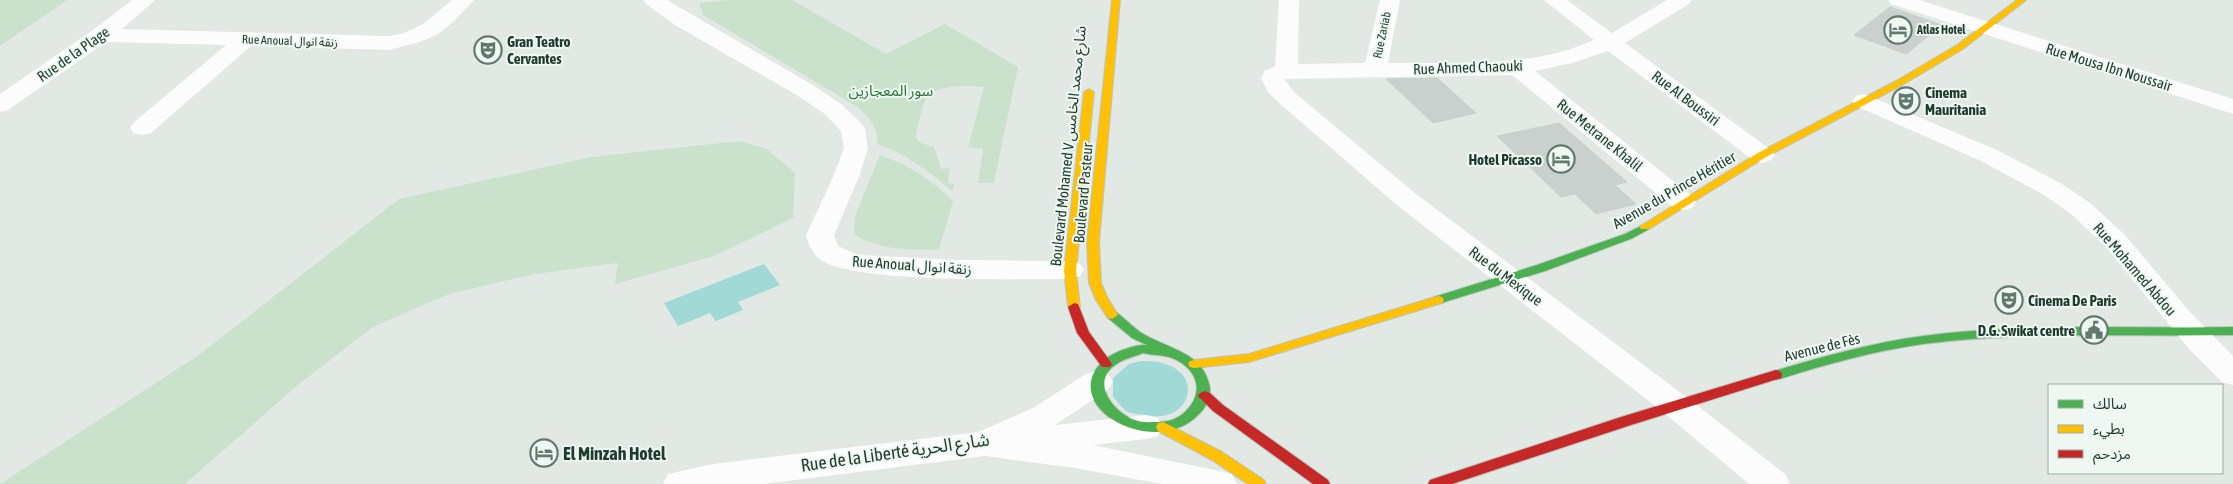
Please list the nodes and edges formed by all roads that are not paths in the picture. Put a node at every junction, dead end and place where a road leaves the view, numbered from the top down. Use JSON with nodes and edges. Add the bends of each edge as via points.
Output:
{"nodes":[{"id":1,"x":145,"y":0,"type":"edge"},
{"id":2,"x":464,"y":0,"type":"edge"},
{"id":3,"x":653,"y":0,"type":"edge"},
{"id":4,"x":1116,"y":0,"type":"edge"},
{"id":5,"x":1289,"y":0,"type":"edge"},
{"id":6,"x":1390,"y":0,"type":"edge"},
{"id":7,"x":1554,"y":0,"type":"edge"},
{"id":8,"x":1682,"y":0,"type":"edge"},
{"id":9,"x":1898,"y":0,"type":"edge"},
{"id":10,"x":2022,"y":0,"type":"edge"},
{"id":11,"x":684,"y":10,"type":"edge"},
{"id":12,"x":1985,"y":28,"type":"junction"},
{"id":13,"x":101,"y":35,"type":"junction"},
{"id":14,"x":245,"y":40,"type":"junction"},
{"id":15,"x":1610,"y":42,"type":"junction"},
{"id":16,"x":1517,"y":68,"type":"junction"},
{"id":17,"x":1293,"y":70,"type":"junction"},
{"id":18,"x":1375,"y":70,"type":"junction"},
{"id":19,"x":1089,"y":84,"type":"dead end"},
{"id":20,"x":1864,"y":101,"type":"junction"},
{"id":21,"x":0,"y":105,"type":"edge"},
{"id":22,"x":2233,"y":107,"type":"edge"},
{"id":23,"x":142,"y":128,"type":"dead end"},
{"id":24,"x":1762,"y":155,"type":"junction"},
{"id":25,"x":1682,"y":202,"type":"junction"},
{"id":26,"x":1507,"y":278,"type":"junction"},
{"id":27,"x":1070,"y":283,"type":"junction"},
{"id":28,"x":2233,"y":331,"type":"edge"},
{"id":29,"x":2190,"y":332,"type":"junction"},
{"id":30,"x":1170,"y":351,"type":"junction"},
{"id":31,"x":1194,"y":364,"type":"junction"},
{"id":32,"x":1101,"y":373,"type":"junction"},
{"id":33,"x":2233,"y":374,"type":"edge"},
{"id":34,"x":1205,"y":396,"type":"junction"},
{"id":35,"x":1674,"y":404,"type":"junction"},
{"id":36,"x":1154,"y":427,"type":"junction"},
{"id":37,"x":983,"y":444,"type":"junction"},
{"id":38,"x":680,"y":484,"type":"edge"},
{"id":39,"x":1220,"y":484,"type":"edge"},
{"id":40,"x":1259,"y":484,"type":"edge"},
{"id":41,"x":1323,"y":484,"type":"edge"},
{"id":42,"x":1435,"y":484,"type":"edge"},
{"id":43,"x":1773,"y":484,"type":"edge"}],
"edges":[{"from":1,"to":13,"type":"street","name":"Rue de la Plage"},
{"from":2,"to":14,"type":"street","name":"Rue Anoual زنقة انوال","via":[[430,31],[389,43]]},
{"from":3,"to":11,"type":"street","name":"Rue Anoual زنقة انوال"},
{"from":4,"to":30,"type":"street","name":"Boulevard Pasteur","via":[[1093,242],[1095,279],[1100,297],[1124,328],[1145,342]]},
{"from":5,"to":17,"type":"street"},
{"from":6,"to":18,"type":"street","name":"Rue Zariab"},
{"from":7,"to":15,"type":"street","name":"Rue Al Boussiri"},
{"from":8,"to":15,"type":"street","name":"Rue Ahmed Chaouki"},
{"from":9,"to":12,"type":"street","name":"Rue Mousa Ibn Noussair"},
{"from":10,"to":12,"type":"street","name":"Avenue du Prince Héritier"},
{"from":11,"to":27,"type":"street","name":"Rue Anoual زنقة انوال","via":[[833,109],[853,129],[856,148],[820,235],[824,246],[835,256],[862,264]]},
{"from":12,"to":20,"type":"street","name":"Avenue du Prince Héritier","via":[[1960,47]]},
{"from":12,"to":22,"type":"street","name":"Rue Mousa Ibn Noussair"},
{"from":13,"to":14,"type":"street","name":"Rue Anoual زنقة انوال"},
{"from":13,"to":21,"type":"street","name":"Rue de la Plage"},
{"from":14,"to":23,"type":"street"},
{"from":15,"to":16,"type":"street","name":"Rue Ahmed Chaouki"},
{"from":15,"to":24,"type":"street","name":"Rue Al Boussiri"},
{"from":16,"to":18,"type":"street","name":"Rue Ahmed Chaouki"},
{"from":16,"to":25,"type":"street","name":"Rue Metrane Khalil"},
{"from":17,"to":18,"type":"street","name":"Rue Ahmed Chaouki"},
{"from":17,"to":26,"type":"street","name":"Rue du Mexique","via":[[1273,75],[1274,84],[1286,97],[1407,200]]},
{"from":19,"to":27,"type":"street","name":"Boulevard Mohamed V شارع محمد الخامس"},
{"from":20,"to":24,"type":"street","name":"Avenue du Prince Héritier"},
{"from":20,"to":29,"type":"street","name":"Rue Mohamed Abdou","via":[[2007,165],[2074,204],[2104,229]]},
{"from":24,"to":25,"type":"street","name":"Avenue du Prince Héritier"},
{"from":25,"to":26,"type":"street","name":"Avenue du Prince Héritier","via":[[1629,236]]},
{"from":26,"to":31,"type":"street","name":"Avenue du Prince Héritier","via":[[1249,358]]},
{"from":26,"to":35,"type":"street","name":"Rue du Mexique"},
{"from":27,"to":32,"type":"street","via":[[1074,313],[1097,355]]},
{"from":28,"to":29,"type":"street","name":"Avenue de Fès"},
{"from":29,"to":33,"type":"street","name":"Rue Mohamed Abdou"},
{"from":29,"to":35,"type":"street","name":"Avenue de Fès","via":[[2053,333],[1924,340],[1837,356]]},
{"from":30,"to":31,"type":"street"},
{"from":30,"to":32,"type":"street","via":[[1128,352]]},
{"from":31,"to":34,"type":"street","via":[[1203,379]]},
{"from":32,"to":36,"type":"street","via":[[1096,391],[1105,408],[1122,421]]},
{"from":32,"to":37,"type":"street","name":"Rue de la Liberté شارع الحرية","via":[[1044,416]]},
{"from":34,"to":36,"type":"street","via":[[1191,416],[1178,423]]},
{"from":34,"to":41,"type":"street"},
{"from":35,"to":42,"type":"street","name":"Avenue de Fès"},
{"from":35,"to":43,"type":"street","name":"Rue du Mexique"},
{"from":36,"to":37,"type":"street"},
{"from":36,"to":40,"type":"street","via":[[1217,456]]},
{"from":37,"to":38,"type":"street","name":"Rue de la Liberté شارع الحرية","via":[[713,477]]},
{"from":37,"to":39,"type":"street","via":[[1098,458]]}]}
